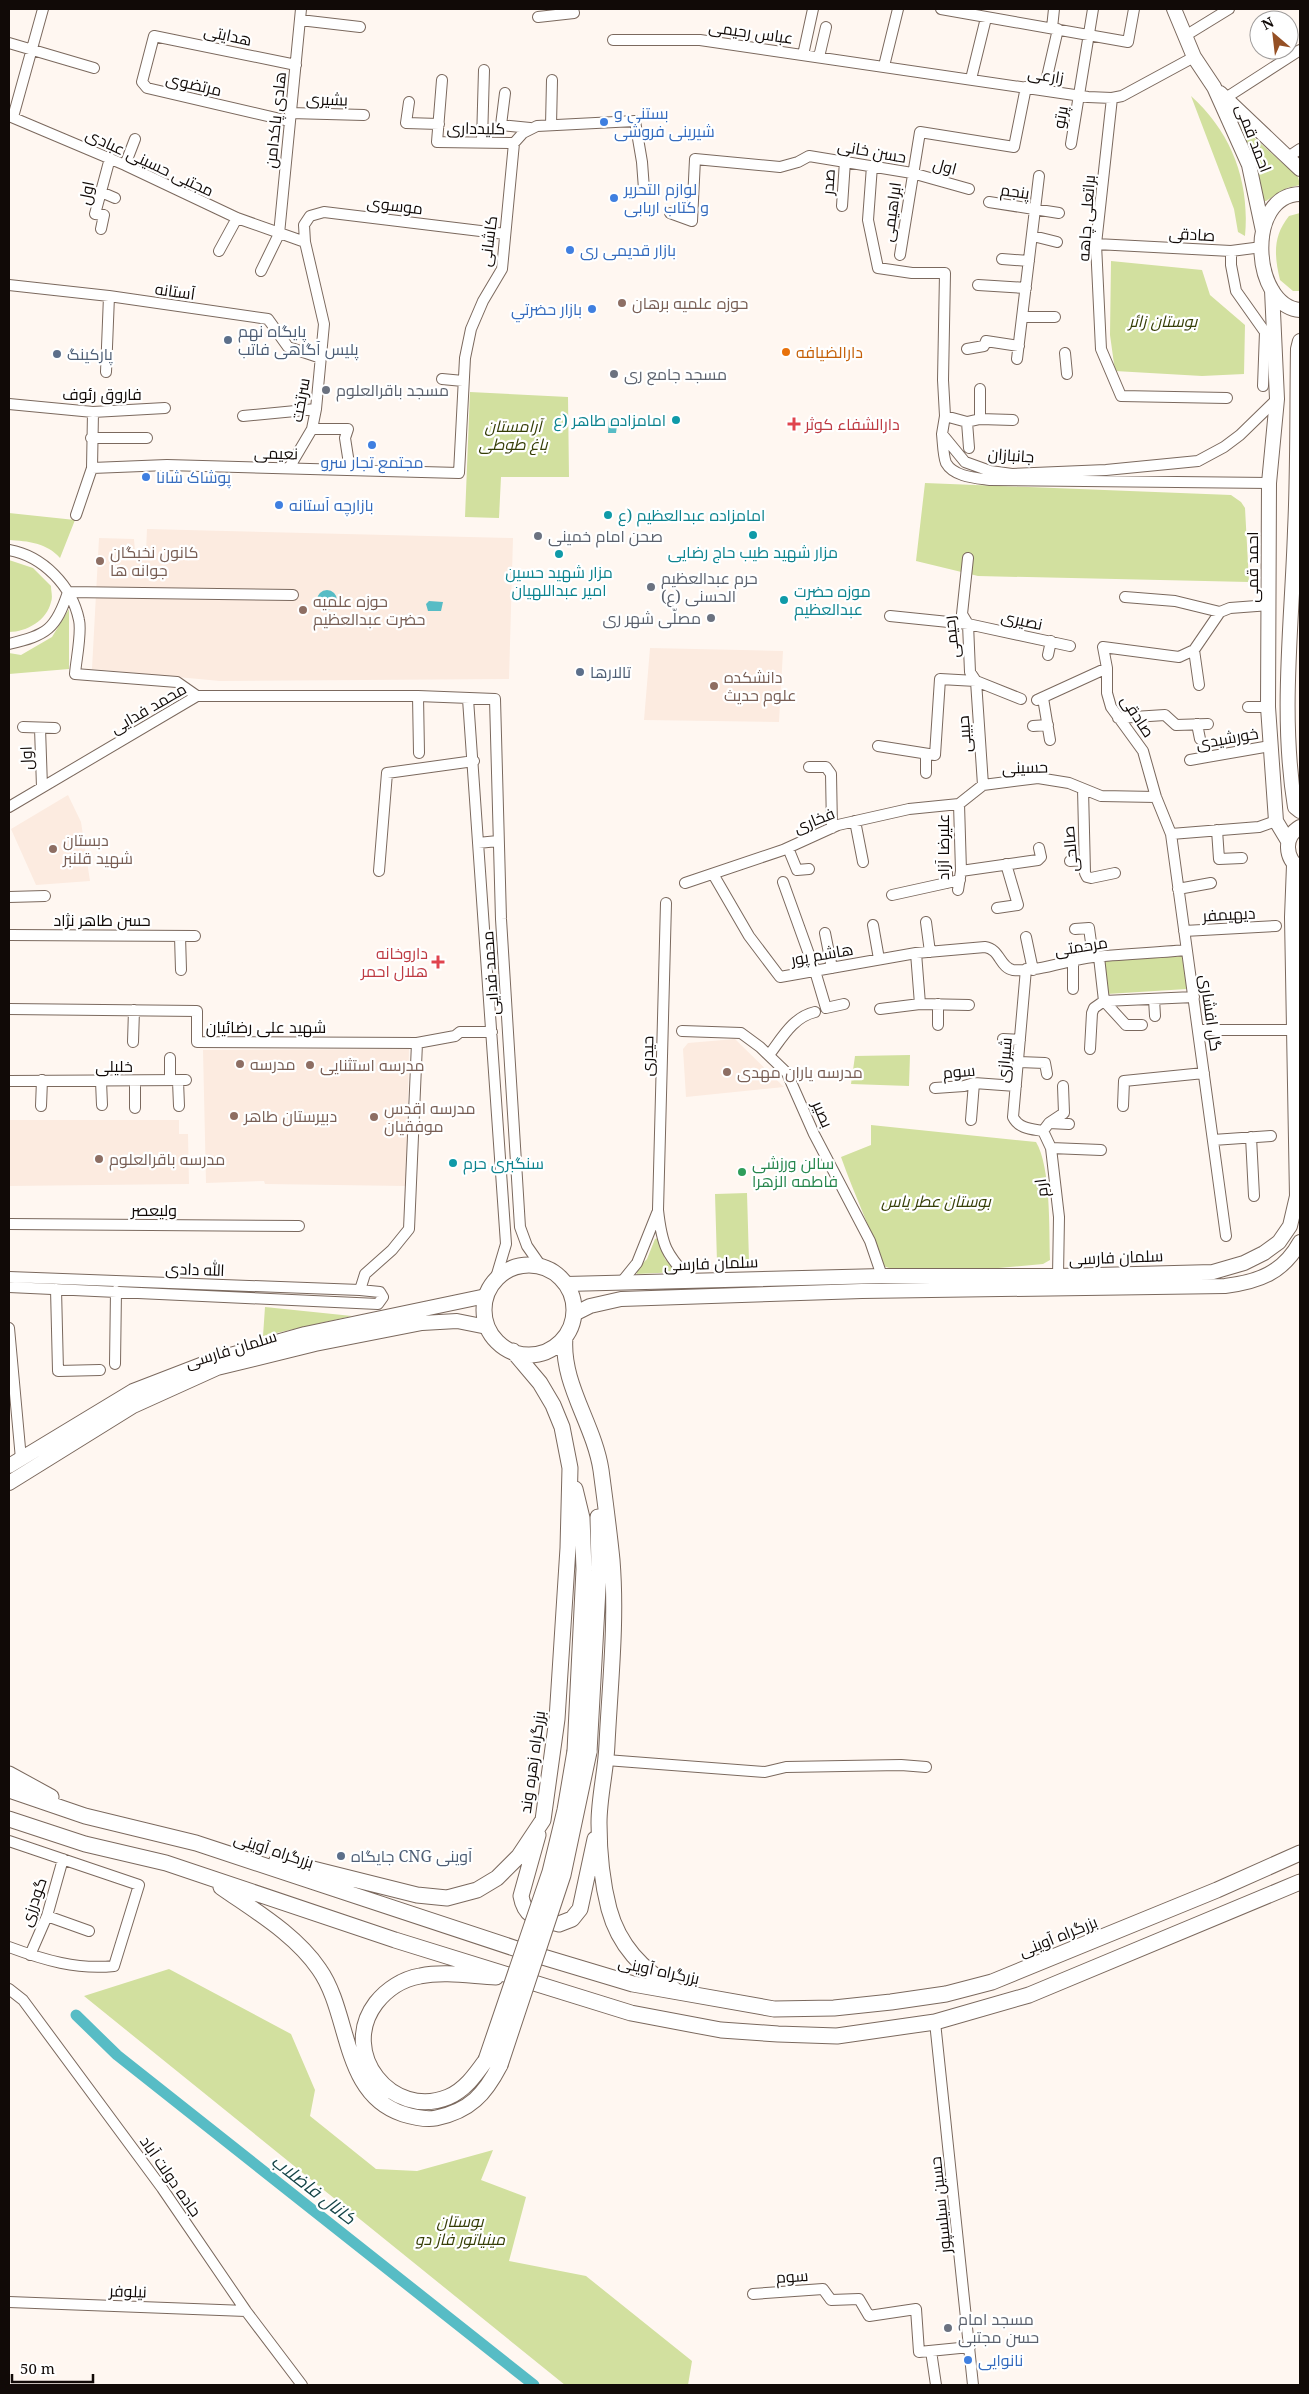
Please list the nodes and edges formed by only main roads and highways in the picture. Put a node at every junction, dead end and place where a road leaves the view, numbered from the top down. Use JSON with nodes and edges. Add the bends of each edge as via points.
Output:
{"nodes":[{"id":1,"x":1174,"y":9,"type":"edge"},
{"id":2,"x":1223,"y":100,"type":"junction"},
{"id":3,"x":1300,"y":169,"type":"edge"},
{"id":4,"x":1300,"y":194,"type":"edge"},
{"id":5,"x":1263,"y":231,"type":"junction"},
{"id":6,"x":1272,"y":290,"type":"junction"},
{"id":7,"x":1300,"y":310,"type":"edge"},
{"id":8,"x":1300,"y":341,"type":"edge"},
{"id":9,"x":1300,"y":811,"type":"edge"},
{"id":10,"x":1300,"y":827,"type":"edge"},
{"id":11,"x":1288,"y":841,"type":"junction"},
{"id":12,"x":1297,"y":867,"type":"edge"},
{"id":13,"x":1300,"y":1242,"type":"edge"},
{"id":14,"x":566,"y":1284,"type":"junction"},
{"id":15,"x":486,"y":1296,"type":"junction"},
{"id":16,"x":574,"y":1314,"type":"junction"},
{"id":17,"x":488,"y":1327,"type":"junction"},
{"id":18,"x":564,"y":1337,"type":"junction"},
{"id":19,"x":514,"y":1351,"type":"junction"},
{"id":20,"x":9,"y":1466,"type":"edge"},
{"id":21,"x":570,"y":1468,"type":"junction"},
{"id":22,"x":600,"y":1468,"type":"junction"},
{"id":23,"x":9,"y":1482,"type":"edge"},
{"id":24,"x":582,"y":1752,"type":"junction"},
{"id":25,"x":9,"y":1774,"type":"edge"},
{"id":26,"x":9,"y":1790,"type":"edge"},
{"id":27,"x":85,"y":1816,"type":"junction"},
{"id":28,"x":9,"y":1819,"type":"edge"},
{"id":29,"x":543,"y":1820,"type":"junction"},
{"id":30,"x":599,"y":1822,"type":"junction"},
{"id":31,"x":1300,"y":1853,"type":"edge"},
{"id":32,"x":249,"y":1861,"type":"junction"},
{"id":33,"x":205,"y":1876,"type":"junction"},
{"id":34,"x":1300,"y":1882,"type":"edge"},
{"id":35,"x":520,"y":1978,"type":"junction"},
{"id":36,"x":681,"y":1993,"type":"junction"},
{"id":37,"x":493,"y":2062,"type":"junction"}],
"edges":[{"from":1,"to":2,"type":"main road","name":"احمد قمی","via":[[1194,58]]},
{"from":2,"to":3,"type":"main road","name":"احمد قمی"},
{"from":2,"to":5,"type":"main road","name":"احمد قمی","via":[[1249,165]]},
{"from":4,"to":5,"type":"main road","via":[[1284,197],[1275,205]]},
{"from":5,"to":6,"type":"main road","via":[[1265,274]]},
{"from":6,"to":7,"type":"main road","via":[[1285,306]]},
{"from":6,"to":11,"type":"main road","name":"احمد قمی","via":[[1276,399],[1269,483],[1268,707],[1276,821]]},
{"from":8,"to":9,"type":"main road","via":[[1288,661],[1290,774],[1295,807]]},
{"from":10,"to":11,"type":"main road"},
{"from":11,"to":12,"type":"main road","name":"احمد قمی","via":[[1289,858]]},
{"from":12,"to":14,"type":"main road","name":"سلمان فارسی","via":[[1292,918],[1297,1196],[1290,1226],[1264,1253],[1213,1272]]},
{"from":13,"to":16,"type":"main road","name":"سلمان فارسی","via":[[1294,1254],[1275,1272],[1251,1283],[1225,1286],[872,1291],[621,1299],[590,1306]]},
{"from":14,"to":15,"type":"highway","via":[[541,1266],[528,1265],[504,1272]]},
{"from":14,"to":16,"type":"highway"},
{"from":15,"to":17,"type":"highway","via":[[484,1306]]},
{"from":15,"to":20,"type":"main road","name":"سلمان فارسی","via":[[305,1334],[216,1359],[133,1391]]},
{"from":16,"to":18,"type":"highway"},
{"from":17,"to":19,"type":"highway","via":[[494,1338]]},
{"from":17,"to":23,"type":"main road","name":"سلمان فارسی","via":[[457,1321],[422,1323],[314,1344],[217,1368],[133,1406]]},
{"from":18,"to":19,"type":"highway","via":[[538,1354]]},
{"from":18,"to":22,"type":"highway","name":"بزرگراه زهره وند","via":[[566,1369]]},
{"from":19,"to":21,"type":"highway","name":"بزرگراه زهره وند","via":[[540,1383],[552,1405],[562,1427]]},
{"from":21,"to":24,"type":"highway","name":"بزرگراه زهره وند","via":[[582,1518]]},
{"from":21,"to":29,"type":"highway","name":"بزرگراه زهره وند","via":[[557,1719]]},
{"from":22,"to":24,"type":"highway","name":"بزرگراه زهره وند","via":[[599,1570]]},
{"from":22,"to":30,"type":"highway","name":"بزرگراه زهره وند","via":[[612,1561],[612,1633],[606,1760]]},
{"from":24,"to":37,"type":"highway","name":"بزرگراه زهره وند","bridge":true,"via":[[563,1875]]},
{"from":25,"to":27,"type":"highway"},
{"from":26,"to":27,"type":"highway","name":"بزرگراه آوینی"},
{"from":27,"to":32,"type":"highway","name":"بزرگراه آوینی","via":[[196,1843]]},
{"from":28,"to":33,"type":"highway","via":[[85,1844],[166,1863]]},
{"from":29,"to":30,"type":"highway","via":[[521,1896],[522,1906],[528,1914],[559,1924],[572,1919],[580,1909]]},
{"from":29,"to":32,"type":"highway","name":"بزرگراه زهره وند","via":[[519,1856],[497,1878],[477,1890],[447,1898],[417,1895],[270,1858]]},
{"from":30,"to":36,"type":"highway","name":"بزرگراه زهره وند","via":[[604,1882],[617,1933],[628,1952],[643,1967]]},
{"from":31,"to":36,"type":"highway","name":"بزرگراه آوینی","via":[[992,1982],[946,1994],[834,2008],[774,2009]]},
{"from":32,"to":36,"type":"highway","name":"بزرگراه آوینی","via":[[522,1951],[633,1984]]},
{"from":33,"to":35,"type":"highway"},
{"from":33,"to":37,"type":"highway","via":[[290,1937],[309,1955],[330,1989],[358,2073],[380,2102],[412,2117],[452,2114],[472,2103],[488,2087]]},
{"from":34,"to":35,"type":"highway","via":[[1029,1995],[935,2022],[837,2036],[721,2030],[631,2013]]},
{"from":35,"to":37,"type":"highway","via":[[420,1976],[383,1994],[370,2010],[364,2027],[365,2057],[372,2073],[383,2085],[411,2099],[430,2101],[449,2097]]}]}
